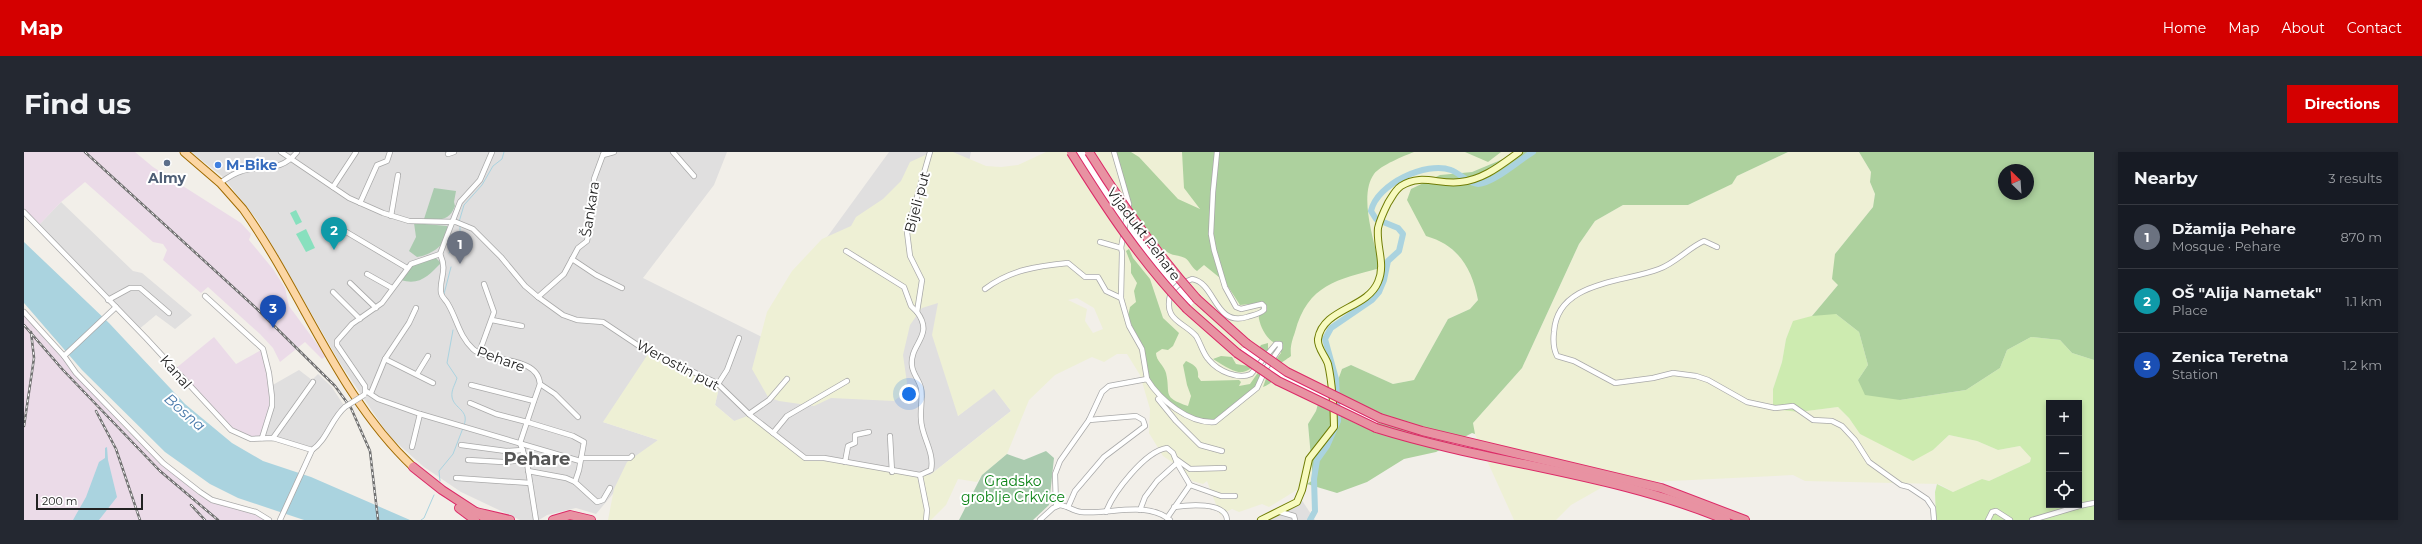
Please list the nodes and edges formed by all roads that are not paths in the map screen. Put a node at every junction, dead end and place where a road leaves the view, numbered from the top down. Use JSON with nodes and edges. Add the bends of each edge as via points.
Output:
{"nodes":[{"id":1,"x":184,"y":152,"type":"edge"},
{"id":2,"x":281,"y":152,"type":"edge"},
{"id":3,"x":297,"y":152,"type":"edge"},
{"id":4,"x":356,"y":152,"type":"edge"},
{"id":5,"x":390,"y":152,"type":"edge"},
{"id":6,"x":454,"y":152,"type":"edge"},
{"id":7,"x":492,"y":152,"type":"edge"},
{"id":8,"x":614,"y":152,"type":"edge"},
{"id":9,"x":673,"y":152,"type":"edge"},
{"id":10,"x":930,"y":152,"type":"edge"},
{"id":11,"x":1071,"y":152,"type":"edge"},
{"id":12,"x":1089,"y":152,"type":"edge"},
{"id":13,"x":1114,"y":152,"type":"edge"},
{"id":14,"x":1217,"y":152,"type":"edge"},
{"id":15,"x":1519,"y":152,"type":"edge"},
{"id":16,"x":604,"y":153,"type":"edge"},
{"id":17,"x":448,"y":154,"type":"dead end"},
{"id":18,"x":291,"y":158,"type":"junction"},
{"id":19,"x":398,"y":175,"type":"dead end"},
{"id":20,"x":694,"y":176,"type":"dead end"},
{"id":21,"x":220,"y":183,"type":"junction"},
{"id":22,"x":334,"y":187,"type":"junction"},
{"id":23,"x":360,"y":203,"type":"junction"},
{"id":24,"x":24,"y":212,"type":"edge"},
{"id":25,"x":390,"y":216,"type":"junction"},
{"id":26,"x":457,"y":222,"type":"junction"},
{"id":27,"x":333,"y":236,"type":"dead end"},
{"id":28,"x":1100,"y":242,"type":"dead end"},
{"id":29,"x":1717,"y":247,"type":"dead end"},
{"id":30,"x":1121,"y":248,"type":"junction"},
{"id":31,"x":846,"y":251,"type":"dead end"},
{"id":32,"x":440,"y":254,"type":"junction"},
{"id":33,"x":572,"y":259,"type":"junction"},
{"id":34,"x":407,"y":268,"type":"junction"},
{"id":35,"x":367,"y":274,"type":"dead end"},
{"id":36,"x":350,"y":283,"type":"dead end"},
{"id":37,"x":484,"y":284,"type":"dead end"},
{"id":38,"x":392,"y":288,"type":"junction"},
{"id":39,"x":622,"y":288,"type":"dead end"},
{"id":40,"x":985,"y":288,"type":"dead end"},
{"id":41,"x":333,"y":292,"type":"dead end"},
{"id":42,"x":205,"y":296,"type":"dead end"},
{"id":43,"x":538,"y":297,"type":"junction"},
{"id":44,"x":1121,"y":298,"type":"junction"},
{"id":45,"x":108,"y":300,"type":"junction"},
{"id":46,"x":116,"y":307,"type":"junction"},
{"id":47,"x":376,"y":308,"type":"junction"},
{"id":48,"x":416,"y":308,"type":"dead end"},
{"id":49,"x":24,"y":312,"type":"edge"},
{"id":50,"x":917,"y":312,"type":"junction"},
{"id":51,"x":169,"y":313,"type":"dead end"},
{"id":52,"x":360,"y":319,"type":"junction"},
{"id":53,"x":492,"y":320,"type":"junction"},
{"id":54,"x":522,"y":326,"type":"dead end"},
{"id":55,"x":739,"y":338,"type":"dead end"},
{"id":56,"x":479,"y":353,"type":"junction"},
{"id":57,"x":65,"y":355,"type":"junction"},
{"id":58,"x":428,"y":356,"type":"dead end"},
{"id":59,"x":385,"y":359,"type":"junction"},
{"id":60,"x":417,"y":374,"type":"junction"},
{"id":61,"x":787,"y":379,"type":"dead end"},
{"id":62,"x":1146,"y":379,"type":"junction"},
{"id":63,"x":847,"y":381,"type":"dead end"},
{"id":64,"x":313,"y":382,"type":"dead end"},
{"id":65,"x":433,"y":383,"type":"dead end"},
{"id":66,"x":540,"y":384,"type":"junction"},
{"id":67,"x":718,"y":384,"type":"junction"},
{"id":68,"x":471,"y":385,"type":"dead end"},
{"id":69,"x":365,"y":393,"type":"junction"},
{"id":70,"x":371,"y":393,"type":"junction"},
{"id":71,"x":1156,"y":394,"type":"junction"},
{"id":72,"x":534,"y":401,"type":"junction"},
{"id":73,"x":470,"y":403,"type":"dead end"},
{"id":74,"x":420,"y":414,"type":"junction"},
{"id":75,"x":749,"y":414,"type":"junction"},
{"id":76,"x":578,"y":417,"type":"dead end"},
{"id":77,"x":1089,"y":420,"type":"junction"},
{"id":78,"x":527,"y":422,"type":"junction"},
{"id":79,"x":869,"y":432,"type":"dead end"},
{"id":80,"x":773,"y":433,"type":"junction"},
{"id":81,"x":890,"y":436,"type":"dead end"},
{"id":82,"x":262,"y":438,"type":"junction"},
{"id":83,"x":273,"y":438,"type":"junction"},
{"id":84,"x":520,"y":443,"type":"junction"},
{"id":85,"x":461,"y":445,"type":"dead end"},
{"id":86,"x":412,"y":447,"type":"dead end"},
{"id":87,"x":312,"y":450,"type":"junction"},
{"id":88,"x":523,"y":450,"type":"junction"},
{"id":89,"x":1222,"y":451,"type":"dead end"},
{"id":90,"x":632,"y":456,"type":"dead end"},
{"id":91,"x":581,"y":459,"type":"junction"},
{"id":92,"x":468,"y":460,"type":"dead end"},
{"id":93,"x":526,"y":460,"type":"junction"},
{"id":94,"x":1177,"y":461,"type":"junction"},
{"id":95,"x":845,"y":462,"type":"junction"},
{"id":96,"x":413,"y":467,"type":"joint"},
{"id":97,"x":1224,"y":468,"type":"dead end"},
{"id":98,"x":528,"y":471,"type":"junction"},
{"id":99,"x":892,"y":472,"type":"junction"},
{"id":100,"x":920,"y":475,"type":"junction"},
{"id":101,"x":456,"y":478,"type":"dead end"},
{"id":102,"x":574,"y":482,"type":"junction"},
{"id":103,"x":530,"y":483,"type":"junction"},
{"id":104,"x":1190,"y":485,"type":"junction"},
{"id":105,"x":610,"y":488,"type":"dead end"},
{"id":106,"x":1235,"y":496,"type":"dead end"},
{"id":107,"x":2094,"y":503,"type":"edge"},
{"id":108,"x":1056,"y":505,"type":"junction"},
{"id":109,"x":1068,"y":507,"type":"junction"},
{"id":110,"x":1174,"y":507,"type":"junction"},
{"id":111,"x":1140,"y":510,"type":"junction"},
{"id":112,"x":1712,"y":510,"type":"junction"},
{"id":113,"x":1106,"y":512,"type":"junction"},
{"id":114,"x":1280,"y":512,"type":"junction"},
{"id":115,"x":474,"y":516,"type":"edge"},
{"id":116,"x":1169,"y":519,"type":"edge"},
{"id":117,"x":269,"y":520,"type":"edge"},
{"id":118,"x":280,"y":520,"type":"edge"},
{"id":119,"x":488,"y":520,"type":"edge"},
{"id":120,"x":510,"y":520,"type":"edge"},
{"id":121,"x":536,"y":520,"type":"edge"},
{"id":122,"x":553,"y":520,"type":"edge"},
{"id":123,"x":591,"y":520,"type":"edge"},
{"id":124,"x":926,"y":520,"type":"edge"},
{"id":125,"x":1040,"y":520,"type":"edge"},
{"id":126,"x":1227,"y":520,"type":"edge"},
{"id":127,"x":1262,"y":520,"type":"edge"},
{"id":128,"x":1296,"y":520,"type":"edge"},
{"id":129,"x":1726,"y":520,"type":"edge"},
{"id":130,"x":1745,"y":520,"type":"edge"},
{"id":131,"x":1934,"y":520,"type":"edge"},
{"id":132,"x":1988,"y":520,"type":"edge"},
{"id":133,"x":2010,"y":520,"type":"edge"},
{"id":134,"x":2032,"y":520,"type":"edge"}],
"edges":[{"from":1,"to":21,"type":"main road"},
{"from":2,"to":18,"type":"street"},
{"from":3,"to":18,"type":"street"},
{"from":4,"to":22,"type":"street"},
{"from":5,"to":23,"type":"street","via":[[387,161],[377,165]]},
{"from":6,"to":17,"type":"street"},
{"from":7,"to":26,"type":"street","via":[[480,180],[460,202]]},
{"from":8,"to":16,"type":"street"},
{"from":9,"to":20,"type":"street"},
{"from":10,"to":50,"type":"street","name":"Bijeli put","via":[[907,232],[910,256],[922,280]]},
{"from":11,"to":112,"type":"highway","name":"Vijadukt Pehare","bridge":true,"via":[[1115,222],[1142,259],[1187,309],[1211,332],[1278,381],[1376,428],[1416,441],[1554,470]]},
{"from":12,"to":112,"type":"highway","name":"Vijadukt Pehare","bridge":true,"via":[[1125,209],[1160,257],[1197,299],[1246,342],[1287,372],[1380,418],[1422,431],[1661,488]]},
{"from":13,"to":30,"type":"street","via":[[1129,204]]},
{"from":14,"to":71,"type":"street","via":[[1211,234],[1225,287],[1236,307],[1241,309],[1262,304],[1264,310],[1235,318],[1220,310],[1205,285],[1192,279],[1178,285],[1171,292],[1170,304],[1176,321],[1194,334],[1210,362],[1236,376],[1251,374],[1276,344],[1280,344],[1280,348],[1266,368],[1258,388],[1221,419],[1211,422],[1187,415]]},
{"from":15,"to":114,"type":"main road","via":[[1477,178],[1461,182],[1427,179],[1408,183],[1394,192],[1378,228],[1382,274],[1378,285],[1362,301],[1324,325],[1318,338],[1330,375],[1334,427],[1309,459],[1300,498]]},
{"from":16,"to":33,"type":"street","name":"Šankara","via":[[594,179],[594,203],[587,241],[578,248]]},
{"from":18,"to":21,"type":"street","via":[[280,165],[242,171]]},
{"from":18,"to":22,"type":"street"},
{"from":19,"to":25,"type":"street"},
{"from":21,"to":96,"type":"main road","via":[[258,230],[366,414]]},
{"from":22,"to":23,"type":"street"},
{"from":23,"to":25,"type":"street"},
{"from":24,"to":45,"type":"street","name":"Kanal"},
{"from":25,"to":26,"type":"street","via":[[409,221]]},
{"from":26,"to":32,"type":"street"},
{"from":26,"to":43,"type":"street","name":"Werostin put","via":[[472,229],[488,243],[524,286]]},
{"from":27,"to":34,"type":"street","via":[[343,230]]},
{"from":28,"to":30,"type":"street"},
{"from":29,"to":131,"type":"street","via":[[1704,241],[1660,269],[1619,278],[1574,294],[1556,317],[1553,345],[1557,356],[1574,361],[1615,383],[1673,373],[1696,376],[1747,402],[1775,408],[1793,406],[1813,420],[1832,422],[1848,432],[1869,462],[1901,485],[1909,487],[1927,499],[1933,508]]},
{"from":30,"to":44,"type":"street"},
{"from":31,"to":50,"type":"street","via":[[904,287],[911,306]]},
{"from":32,"to":34,"type":"street","via":[[414,261]]},
{"from":32,"to":56,"type":"street","name":"Pehare","via":[[444,268],[441,294],[448,304],[457,328],[471,348]]},
{"from":33,"to":39,"type":"street"},
{"from":33,"to":43,"type":"street","name":"Šankara","via":[[564,274]]},
{"from":34,"to":38,"type":"street"},
{"from":35,"to":38,"type":"street"},
{"from":36,"to":47,"type":"street"},
{"from":37,"to":53,"type":"street","via":[[494,312]]},
{"from":38,"to":47,"type":"street"},
{"from":40,"to":44,"type":"street","via":[[1021,269],[1068,263],[1085,277],[1098,277],[1106,291]]},
{"from":41,"to":52,"type":"street"},
{"from":42,"to":82,"type":"street","via":[[263,349],[269,373],[272,406]]},
{"from":43,"to":67,"type":"street","name":"Werostin put","via":[[563,315],[583,321],[603,322],[642,348]]},
{"from":44,"to":62,"type":"street","via":[[1129,326],[1142,349]]},
{"from":45,"to":46,"type":"street","name":"Kanal"},
{"from":45,"to":51,"type":"street","via":[[130,288],[140,288]]},
{"from":46,"to":57,"type":"street"},
{"from":46,"to":82,"type":"street","name":"Kanal","via":[[231,430],[251,439]]},
{"from":47,"to":52,"type":"street"},
{"from":48,"to":59,"type":"street"},
{"from":49,"to":57,"type":"street"},
{"from":50,"to":100,"type":"street","name":"Bijeli put","via":[[922,319],[923,337],[912,358],[912,366],[921,388],[921,419],[933,464],[929,473]]},
{"from":52,"to":69,"type":"street","via":[[337,341],[337,345],[363,382]]},
{"from":53,"to":54,"type":"street"},
{"from":53,"to":56,"type":"street"},
{"from":55,"to":67,"type":"street"},
{"from":56,"to":66,"type":"street","name":"Pehare","via":[[520,364],[536,372]]},
{"from":57,"to":117,"type":"street","via":[[76,373],[163,463],[212,500],[256,512]]},
{"from":58,"to":60,"type":"street"},
{"from":59,"to":60,"type":"street"},
{"from":59,"to":70,"type":"street"},
{"from":60,"to":65,"type":"street"},
{"from":61,"to":75,"type":"street","via":[[769,400]]},
{"from":62,"to":71,"type":"street"},
{"from":62,"to":77,"type":"street","via":[[1109,386],[1098,399]]},
{"from":63,"to":80,"type":"street","via":[[787,416]]},
{"from":64,"to":83,"type":"street"},
{"from":66,"to":72,"type":"street","name":"Pehare"},
{"from":66,"to":76,"type":"street","via":[[555,394]]},
{"from":67,"to":75,"type":"street","name":"Werostin put"},
{"from":68,"to":72,"type":"street"},
{"from":69,"to":70,"type":"street"},
{"from":69,"to":87,"type":"street","bridge":true,"via":[[334,418],[319,446]]},
{"from":70,"to":74,"type":"street","via":[[378,399]]},
{"from":71,"to":89,"type":"street","via":[[1200,445]]},
{"from":72,"to":78,"type":"street","name":"Pehare"},
{"from":73,"to":78,"type":"street","via":[[496,414]]},
{"from":74,"to":84,"type":"street"},
{"from":74,"to":86,"type":"street"},
{"from":75,"to":80,"type":"street","name":"Werostin put"},
{"from":77,"to":108,"type":"street","via":[[1060,461],[1055,474]]},
{"from":77,"to":109,"type":"street","via":[[1136,416],[1143,420],[1145,426],[1104,457],[1075,491]]},
{"from":78,"to":84,"type":"street","name":"Pehare"},
{"from":78,"to":91,"type":"street","via":[[580,439],[584,444]]},
{"from":79,"to":95,"type":"street","via":[[855,435],[855,443],[848,446]]},
{"from":80,"to":95,"type":"street","name":"Werostin put","via":[[805,458]]},
{"from":81,"to":99,"type":"street"},
{"from":82,"to":83,"type":"street","name":"Kanal"},
{"from":83,"to":87,"type":"street","name":"Kanal"},
{"from":84,"to":88,"type":"street"},
{"from":84,"to":91,"type":"street"},
{"from":85,"to":88,"type":"street","via":[[506,451]]},
{"from":87,"to":118,"type":"street"},
{"from":88,"to":93,"type":"street"},
{"from":90,"to":91,"type":"street"},
{"from":91,"to":102,"type":"street"},
{"from":92,"to":93,"type":"street"},
{"from":93,"to":98,"type":"street"},
{"from":94,"to":97,"type":"street","via":[[1190,469]]},
{"from":94,"to":104,"type":"street"},
{"from":94,"to":111,"type":"street","via":[[1152,487]]},
{"from":94,"to":113,"type":"street","via":[[1167,448],[1151,454],[1133,472]]},
{"from":95,"to":99,"type":"street","name":"Werostin put"},
{"from":96,"to":115,"type":"highway","via":[[427,484]]},
{"from":98,"to":102,"type":"street","via":[[566,478]]},
{"from":98,"to":103,"type":"street"},
{"from":99,"to":100,"type":"street","name":"Werostin put"},
{"from":100,"to":124,"type":"street","via":[[927,510]]},
{"from":101,"to":103,"type":"street"},
{"from":102,"to":105,"type":"street","via":[[597,502],[603,500]]},
{"from":103,"to":121,"type":"street"},
{"from":104,"to":106,"type":"street","via":[[1221,496]]},
{"from":104,"to":110,"type":"street"},
{"from":107,"to":134,"type":"street"},
{"from":108,"to":109,"type":"street"},
{"from":108,"to":125,"type":"street"},
{"from":109,"to":113,"type":"street","via":[[1081,512]]},
{"from":110,"to":116,"type":"street"},
{"from":110,"to":126,"type":"street","via":[[1190,504],[1205,506],[1220,510],[1226,514]]},
{"from":111,"to":113,"type":"street"},
{"from":111,"to":116,"type":"street"},
{"from":112,"to":129,"type":"highway"},
{"from":112,"to":130,"type":"highway"},
{"from":114,"to":127,"type":"main road"},
{"from":114,"to":128,"type":"street","via":[[1294,516]]},
{"from":115,"to":119,"type":"highway"},
{"from":115,"to":120,"type":"highway","via":[[487,513]]},
{"from":122,"to":123,"type":"highway","via":[[570,514]]},
{"from":132,"to":133,"type":"street","via":[[1992,512],[1996,511]]}]}
